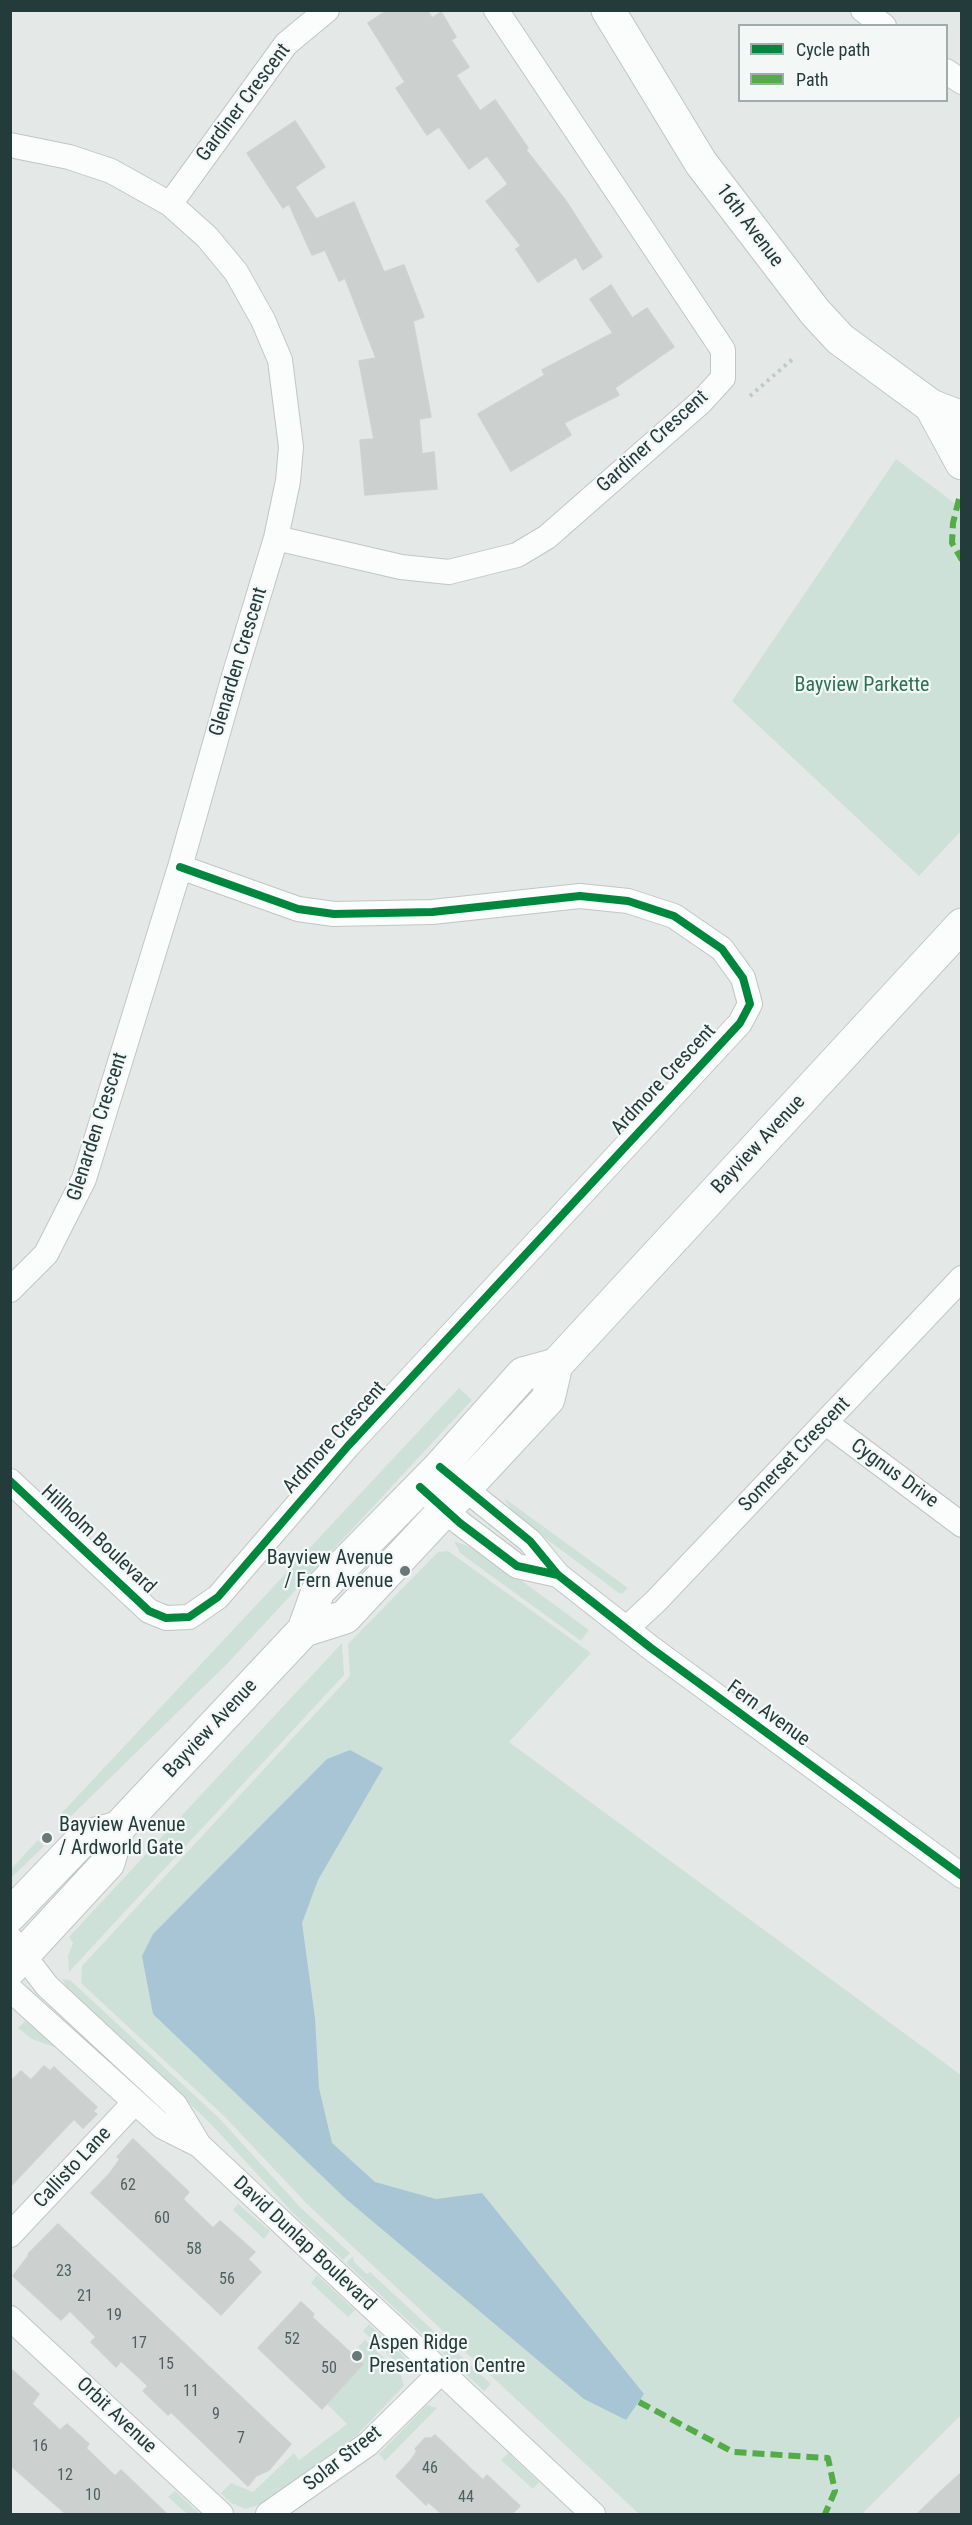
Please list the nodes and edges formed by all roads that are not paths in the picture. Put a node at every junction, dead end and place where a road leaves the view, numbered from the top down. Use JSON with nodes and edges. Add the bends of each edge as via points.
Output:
{"nodes":[{"id":1,"x":327,"y":10,"type":"edge"},
{"id":2,"x":496,"y":10,"type":"edge"},
{"id":3,"x":608,"y":10,"type":"edge"},
{"id":4,"x":863,"y":10,"type":"edge"},
{"id":5,"x":881,"y":24,"type":"edge"},
{"id":6,"x":948,"y":72,"type":"edge"},
{"id":7,"x":962,"y":82,"type":"edge"},
{"id":8,"x":10,"y":145,"type":"edge"},
{"id":9,"x":170,"y":204,"type":"junction"},
{"id":10,"x":931,"y":406,"type":"junction"},
{"id":11,"x":962,"y":418,"type":"edge"},
{"id":12,"x":962,"y":463,"type":"edge"},
{"id":13,"x":276,"y":538,"type":"junction"},
{"id":14,"x":180,"y":867,"type":"junction"},
{"id":15,"x":962,"y":925,"type":"edge"},
{"id":16,"x":962,"y":1278,"type":"edge"},
{"id":17,"x":10,"y":1290,"type":"edge"},
{"id":18,"x":556,"y":1365,"type":"junction"},
{"id":19,"x":826,"y":1423,"type":"junction"},
{"id":20,"x":430,"y":1477,"type":"junction"},
{"id":21,"x":10,"y":1481,"type":"edge"},
{"id":22,"x":454,"y":1498,"type":"junction"},
{"id":23,"x":962,"y":1525,"type":"edge"},
{"id":24,"x":166,"y":1618,"type":"joint"},
{"id":25,"x":626,"y":1629,"type":"junction"},
{"id":26,"x":304,"y":1630,"type":"junction"},
{"id":27,"x":118,"y":1828,"type":"junction"},
{"id":28,"x":962,"y":1876,"type":"edge"},
{"id":29,"x":10,"y":1916,"type":"edge"},
{"id":30,"x":15,"y":1953,"type":"edge"},
{"id":31,"x":10,"y":1989,"type":"edge"},
{"id":32,"x":135,"y":2102,"type":"junction"},
{"id":33,"x":199,"y":2145,"type":"junction"},
{"id":34,"x":10,"y":2235,"type":"edge"},
{"id":35,"x":10,"y":2318,"type":"edge"},
{"id":36,"x":440,"y":2373,"type":"junction"},
{"id":37,"x":221,"y":2514,"type":"edge"},
{"id":38,"x":268,"y":2514,"type":"edge"},
{"id":39,"x":593,"y":2514,"type":"edge"}],
"edges":[{"from":1,"to":9,"type":"street","name":"Gardiner Crescent","via":[[286,44]]},
{"from":2,"to":13,"type":"street","name":"Gardiner Crescent","via":[[723,350],[723,378],[701,402],[547,537],[517,555],[449,572],[401,567]]},
{"from":3,"to":10,"type":"main road","name":"16th Avenue","via":[[701,163],[814,312],[840,339]]},
{"from":4,"to":5,"type":"street"},
{"from":6,"to":7,"type":"street"},
{"from":8,"to":9,"type":"street","name":"Glenarden Crescent","via":[[69,157],[111,171]]},
{"from":9,"to":13,"type":"street","name":"Glenarden Crescent","via":[[207,237],[236,272],[280,360],[291,447]]},
{"from":10,"to":11,"type":"main road","name":"16th Avenue"},
{"from":10,"to":12,"type":"main road","name":"16th Avenue"},
{"from":13,"to":14,"type":"street","name":"Glenarden Crescent"},
{"from":14,"to":17,"type":"street","name":"Glenarden Crescent","via":[[84,1179],[46,1254]]},
{"from":14,"to":24,"type":"street","name":"Ardmore Crescent","via":[[298,909],[334,914],[432,912],[580,896],[628,901],[674,916],[722,949],[743,978],[750,1004],[740,1023],[348,1446],[218,1597],[189,1617]]},
{"from":15,"to":18,"type":"main road","name":"Bayview Avenue"},
{"from":16,"to":19,"type":"street","name":"Somerset Crescent"},
{"from":18,"to":20,"type":"main road","name":"Bayview Avenue","via":[[523,1374]]},
{"from":18,"to":22,"type":"main road","name":"Bayview Avenue","via":[[548,1399]]},
{"from":19,"to":23,"type":"street","name":"Cygnus Drive"},
{"from":19,"to":25,"type":"street","name":"Somerset Crescent"},
{"from":20,"to":22,"type":"street","name":"Fern Avenue"},
{"from":20,"to":26,"type":"main road","name":"Bayview Avenue","via":[[318,1591]]},
{"from":21,"to":24,"type":"street","name":"Hillholm Boulevard","via":[[149,1611]]},
{"from":22,"to":25,"type":"street","name":"Fern Avenue","via":[[517,1566],[558,1575]]},
{"from":22,"to":26,"type":"main road","name":"Bayview Avenue","via":[[345,1617]]},
{"from":25,"to":28,"type":"street","name":"Fern Avenue"},
{"from":26,"to":27,"type":"main road","name":"Bayview Avenue"},
{"from":27,"to":29,"type":"main road","via":[[85,1837]]},
{"from":27,"to":30,"type":"main road","name":"Bayview Avenue","via":[[108,1863]]},
{"from":30,"to":33,"type":"street","name":"David Dunlap Boulevard","via":[[175,2105]]},
{"from":31,"to":32,"type":"street","name":"David Dunlap Boulevard"},
{"from":32,"to":33,"type":"street","name":"David Dunlap Boulevard","via":[[163,2127]]},
{"from":32,"to":34,"type":"street","name":"Callisto Lane"},
{"from":33,"to":36,"type":"street","name":"David Dunlap Boulevard"},
{"from":35,"to":37,"type":"street","name":"Orbit Avenue"},
{"from":36,"to":38,"type":"street","name":"Solar Street","via":[[368,2444]]},
{"from":36,"to":39,"type":"street","name":"David Dunlap Boulevard"}]}
